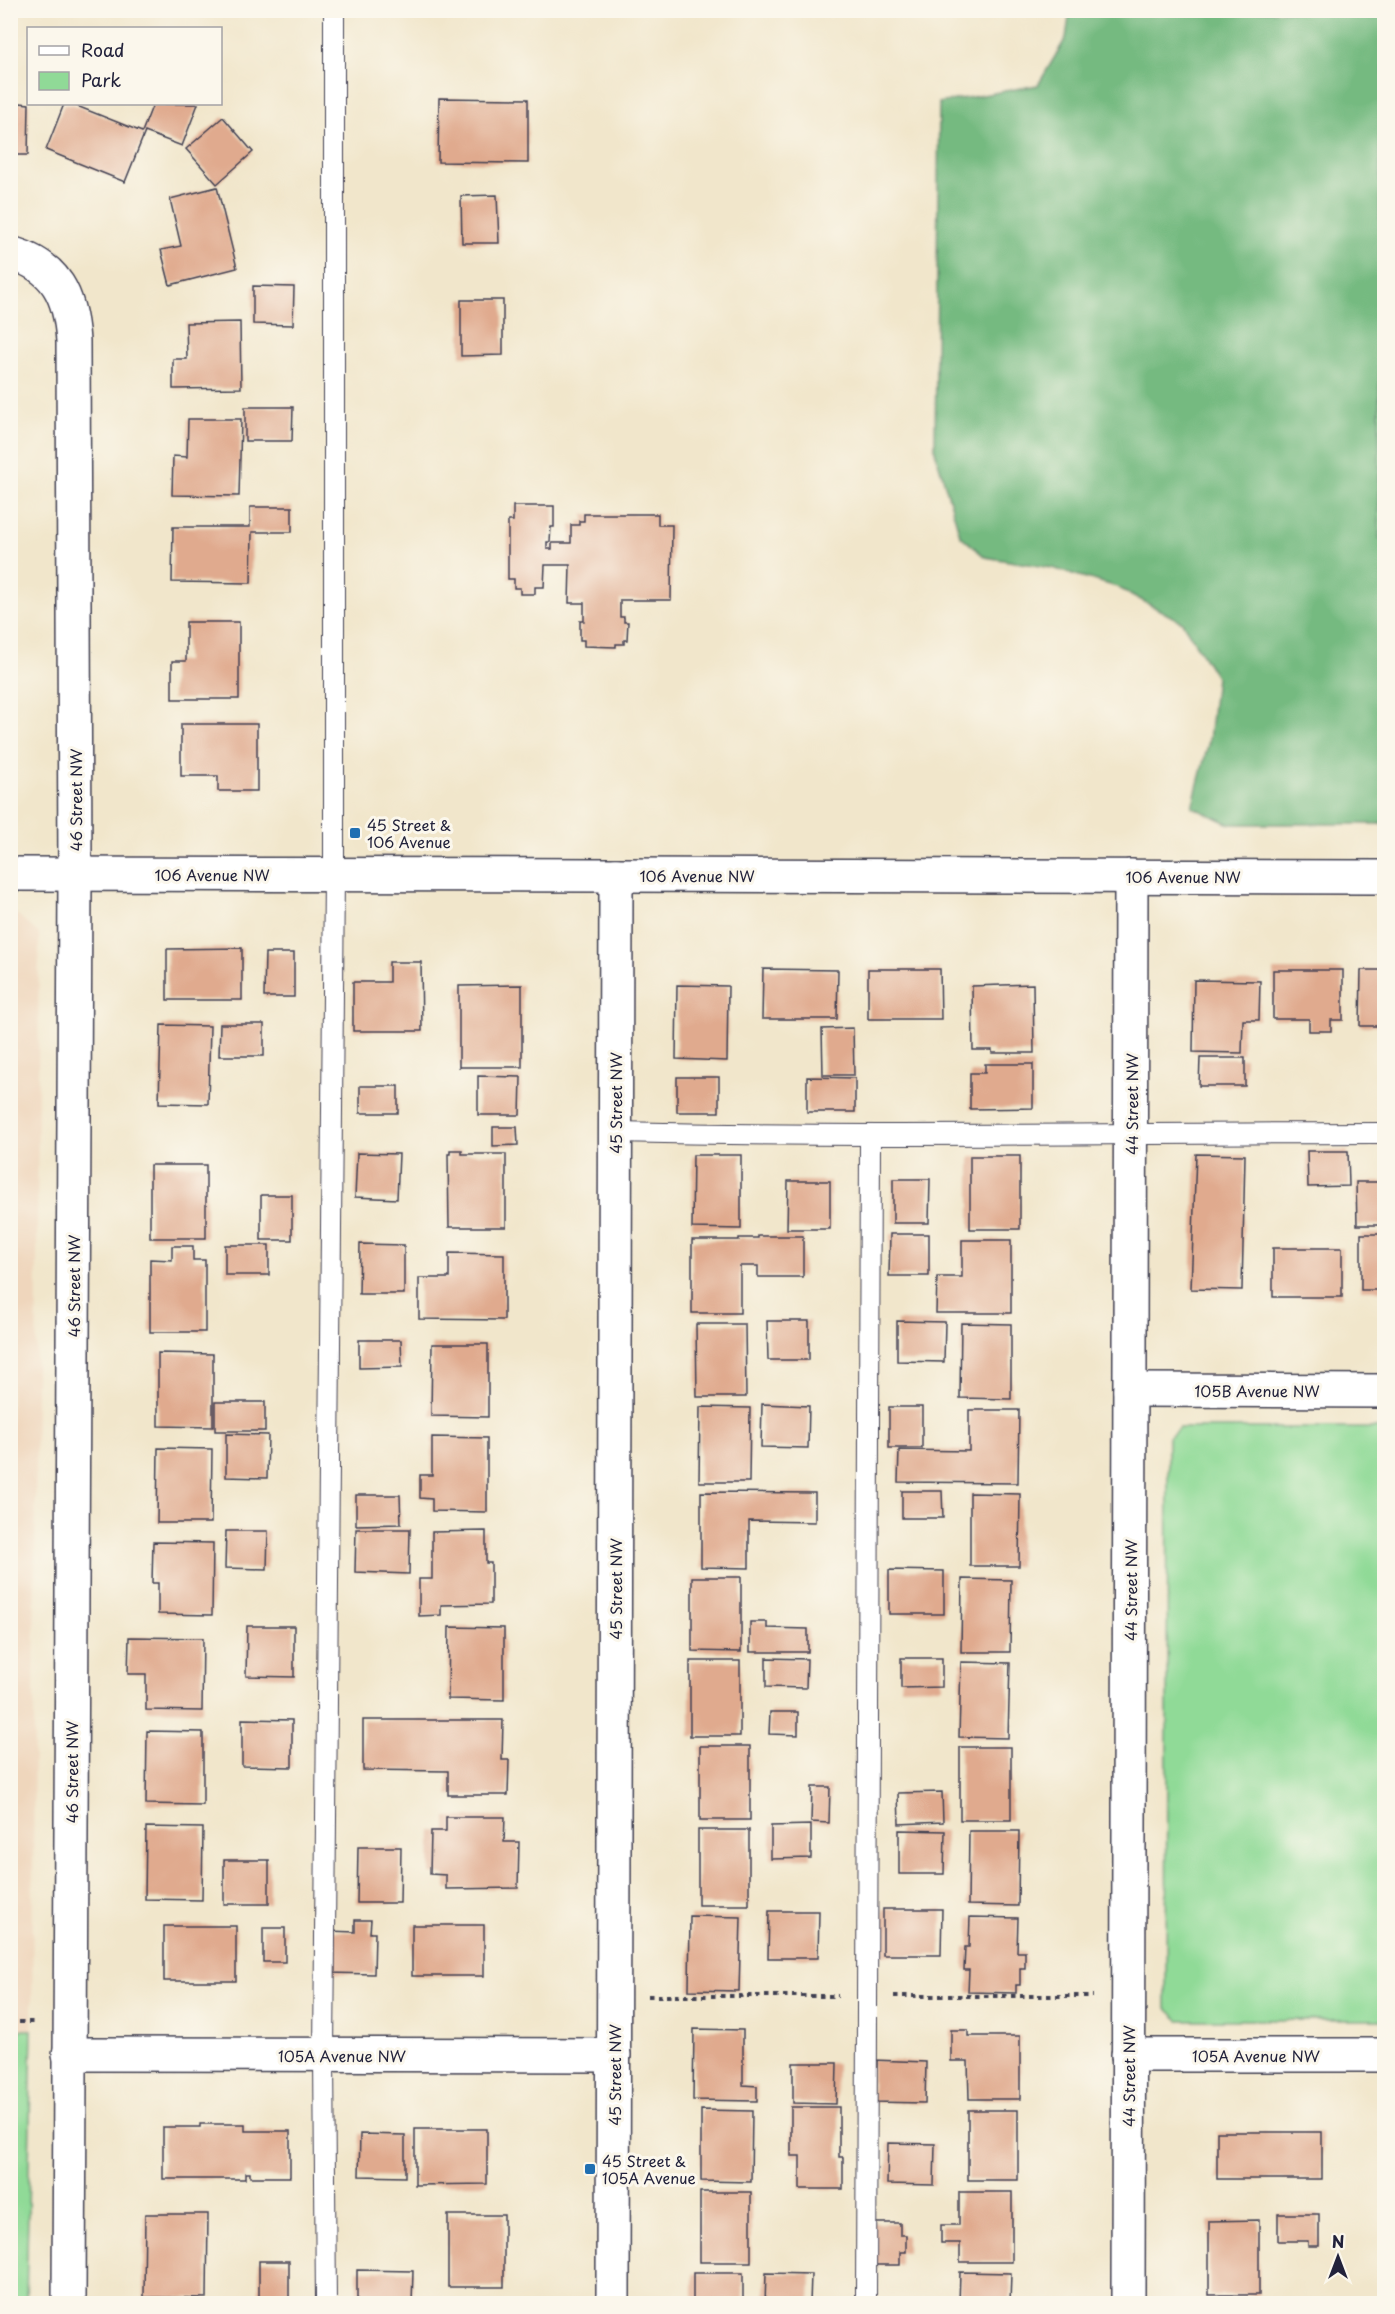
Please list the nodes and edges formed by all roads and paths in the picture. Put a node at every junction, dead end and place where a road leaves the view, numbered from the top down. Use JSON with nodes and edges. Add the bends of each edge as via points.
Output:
{"nodes":[{"id":1,"x":334,"y":10,"type":"edge"},
{"id":2,"x":10,"y":253,"type":"edge"},
{"id":3,"x":10,"y":874,"type":"edge"},
{"id":4,"x":75,"y":874,"type":"junction"},
{"id":5,"x":334,"y":874,"type":"junction"},
{"id":6,"x":616,"y":875,"type":"junction"},
{"id":7,"x":1131,"y":876,"type":"junction"},
{"id":8,"x":1384,"y":876,"type":"edge"},
{"id":9,"x":615,"y":1132,"type":"junction"},
{"id":10,"x":1131,"y":1133,"type":"junction"},
{"id":11,"x":1384,"y":1133,"type":"edge"},
{"id":12,"x":870,"y":1136,"type":"junction"},
{"id":13,"x":1131,"y":1390,"type":"junction"},
{"id":14,"x":1384,"y":1390,"type":"edge"},
{"id":15,"x":10,"y":2022,"type":"edge"},
{"id":16,"x":41,"y":2022,"type":"dead end"},
{"id":17,"x":69,"y":2054,"type":"junction"},
{"id":18,"x":324,"y":2055,"type":"junction"},
{"id":19,"x":614,"y":2055,"type":"junction"},
{"id":20,"x":1128,"y":2055,"type":"junction"},
{"id":21,"x":1384,"y":2055,"type":"edge"},
{"id":22,"x":69,"y":2304,"type":"edge"},
{"id":23,"x":326,"y":2304,"type":"edge"},
{"id":24,"x":613,"y":2304,"type":"edge"},
{"id":25,"x":866,"y":2304,"type":"edge"},
{"id":26,"x":1128,"y":2304,"type":"edge"}],
"edges":[{"from":1,"to":5,"type":"lane"},
{"from":2,"to":4,"type":"street","name":"46 Street NW","via":[[51,274],[69,305],[73,341]]},
{"from":3,"to":4,"type":"street","name":"106 Avenue NW"},
{"from":4,"to":5,"type":"street","name":"106 Avenue NW"},
{"from":4,"to":17,"type":"street","name":"46 Street NW"},
{"from":5,"to":6,"type":"street","name":"106 Avenue NW"},
{"from":5,"to":18,"type":"lane"},
{"from":6,"to":7,"type":"street","name":"106 Avenue NW"},
{"from":6,"to":9,"type":"street","name":"45 Street NW"},
{"from":7,"to":8,"type":"street","name":"106 Avenue NW"},
{"from":7,"to":10,"type":"street","name":"44 Street NW"},
{"from":9,"to":12,"type":"lane"},
{"from":9,"to":19,"type":"street","name":"45 Street NW"},
{"from":10,"to":11,"type":"lane"},
{"from":10,"to":12,"type":"lane"},
{"from":10,"to":13,"type":"street","name":"44 Street NW"},
{"from":12,"to":25,"type":"lane"},
{"from":13,"to":14,"type":"street","name":"105B Avenue NW"},
{"from":13,"to":20,"type":"street","name":"44 Street NW"},
{"from":15,"to":16,"type":"path"},
{"from":17,"to":18,"type":"street","name":"105A Avenue NW"},
{"from":17,"to":22,"type":"street","name":"46 Street NW"},
{"from":18,"to":19,"type":"street","name":"105A Avenue NW"},
{"from":18,"to":23,"type":"lane"},
{"from":19,"to":24,"type":"street","name":"45 Street NW"},
{"from":20,"to":21,"type":"street","name":"105A Avenue NW"},
{"from":20,"to":26,"type":"street","name":"44 Street NW"}]}
